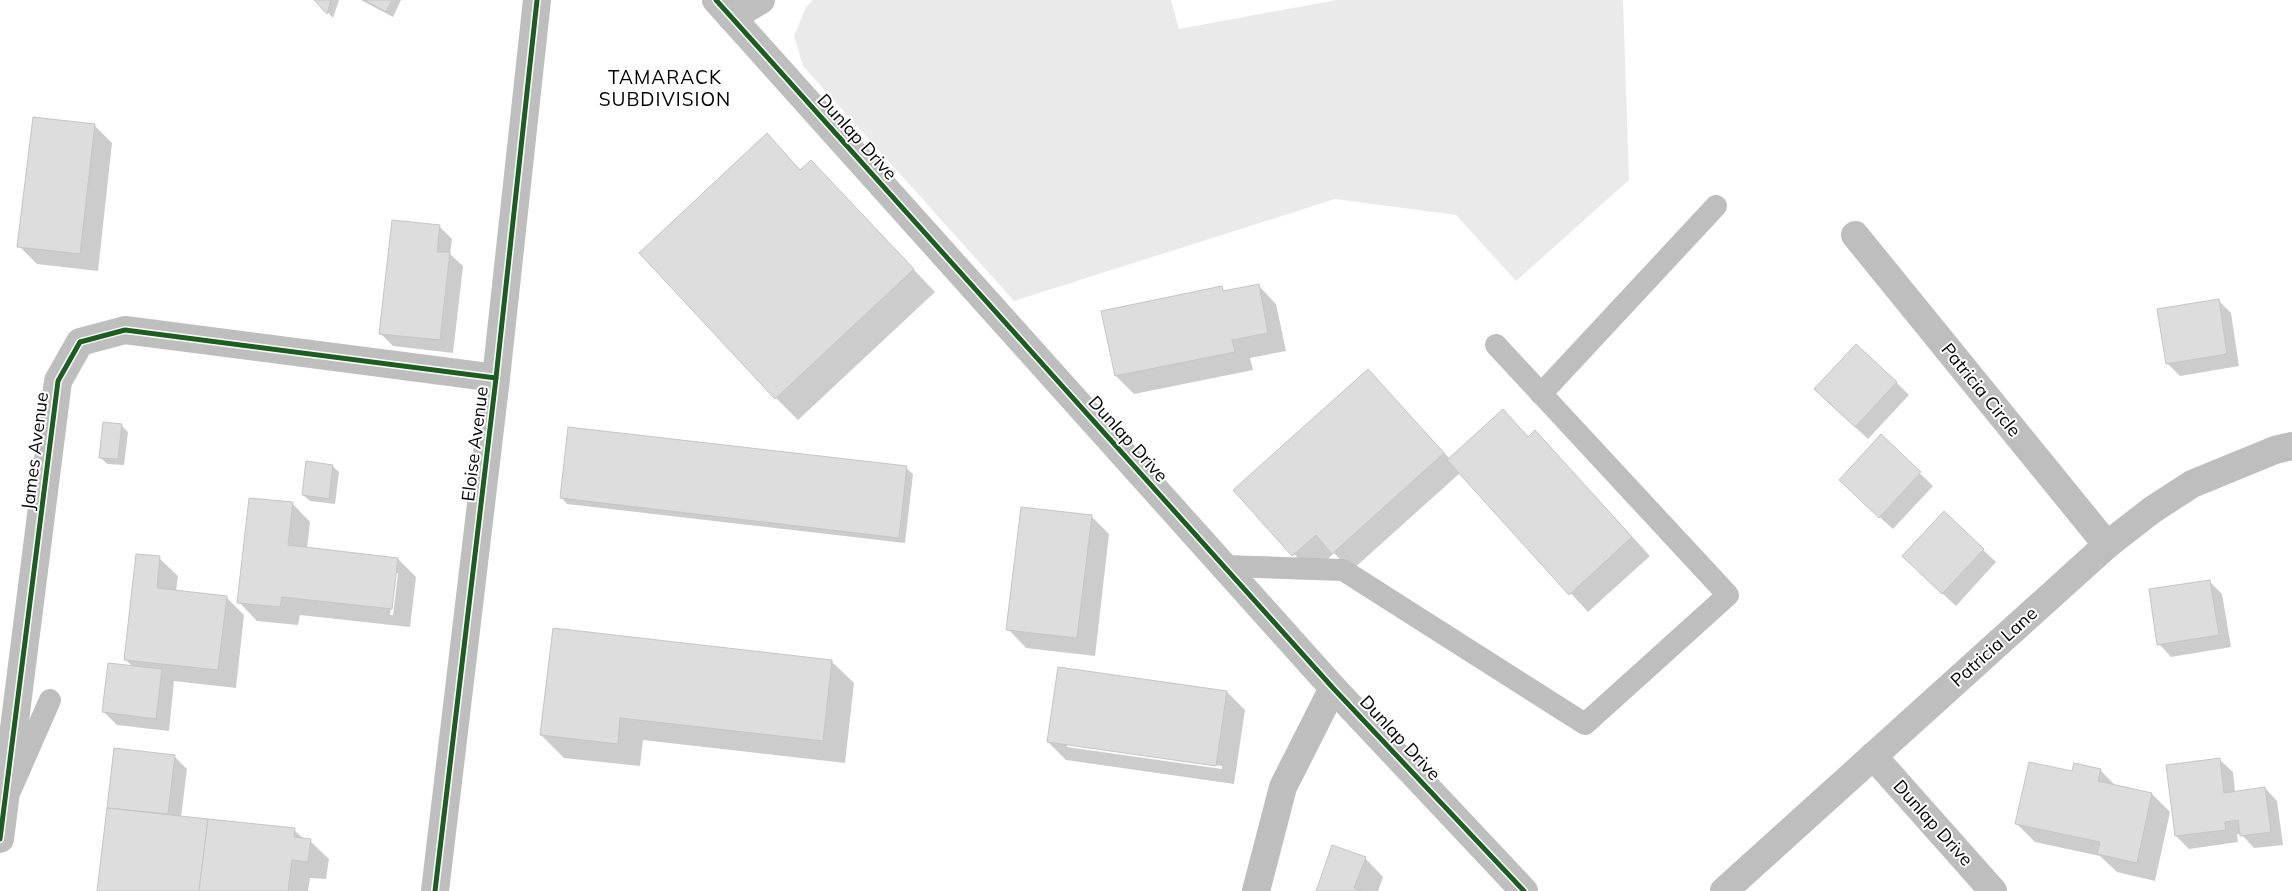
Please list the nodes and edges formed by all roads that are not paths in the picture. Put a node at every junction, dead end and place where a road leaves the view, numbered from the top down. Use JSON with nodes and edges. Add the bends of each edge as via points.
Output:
{"nodes":[{"id":1,"x":537,"y":0,"type":"edge"},
{"id":2,"x":761,"y":0,"type":"edge"},
{"id":3,"x":724,"y":9,"type":"edge"},
{"id":4,"x":1716,"y":206,"type":"dead end"},
{"id":5,"x":1854,"y":235,"type":"dead end"},
{"id":6,"x":1496,"y":345,"type":"dead end"},
{"id":7,"x":496,"y":378,"type":"junction"},
{"id":8,"x":1541,"y":394,"type":"junction"},
{"id":9,"x":2292,"y":446,"type":"edge"},
{"id":10,"x":2107,"y":545,"type":"junction"},
{"id":11,"x":1224,"y":566,"type":"junction"},
{"id":12,"x":1333,"y":688,"type":"junction"},
{"id":13,"x":50,"y":700,"type":"dead end"},
{"id":14,"x":1874,"y":756,"type":"junction"},
{"id":15,"x":0,"y":815,"type":"edge"},
{"id":16,"x":0,"y":839,"type":"edge"},
{"id":17,"x":436,"y":891,"type":"edge"},
{"id":18,"x":1256,"y":891,"type":"edge"},
{"id":19,"x":1524,"y":891,"type":"edge"},
{"id":20,"x":1724,"y":891,"type":"edge"},
{"id":21,"x":1993,"y":891,"type":"edge"}],
"edges":[{"from":1,"to":7,"type":"street","name":"Eloise Avenue"},
{"from":2,"to":3,"type":"street"},
{"from":3,"to":11,"type":"street","name":"Dunlap Drive"},
{"from":4,"to":8,"type":"lane"},
{"from":5,"to":10,"type":"street","name":"Patricia Circle"},
{"from":6,"to":8,"type":"lane"},
{"from":7,"to":16,"type":"street","name":"James Avenue","via":[[126,330],[80,342],[58,381]]},
{"from":7,"to":17,"type":"street","name":"Eloise Avenue"},
{"from":8,"to":11,"type":"lane","via":[[1728,595],[1585,724],[1343,570]]},
{"from":9,"to":10,"type":"street","name":"Patricia Lane","via":[[2192,484]]},
{"from":10,"to":14,"type":"street","name":"Patricia Lane"},
{"from":11,"to":12,"type":"street","name":"Dunlap Drive"},
{"from":12,"to":18,"type":"street","via":[[1283,787]]},
{"from":12,"to":19,"type":"street","name":"Dunlap Drive"},
{"from":13,"to":15,"type":"lane"},
{"from":14,"to":20,"type":"street","name":"Patricia Lane"},
{"from":14,"to":21,"type":"street","name":"Dunlap Drive"}]}
